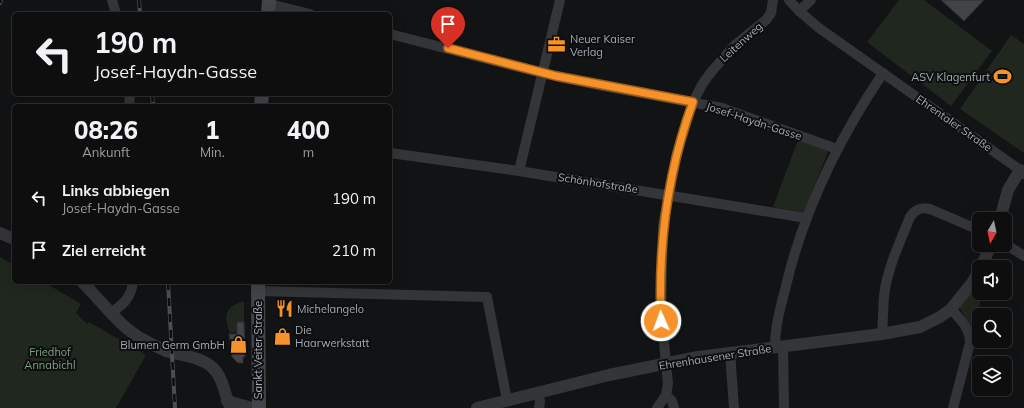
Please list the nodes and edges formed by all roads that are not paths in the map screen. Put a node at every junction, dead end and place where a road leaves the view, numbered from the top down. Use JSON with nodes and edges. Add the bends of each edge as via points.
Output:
{"nodes":[{"id":1,"x":112,"y":0,"type":"edge"},
{"id":2,"x":560,"y":0,"type":"edge"},
{"id":3,"x":773,"y":0,"type":"edge"},
{"id":4,"x":789,"y":0,"type":"edge"},
{"id":5,"x":811,"y":0,"type":"edge"},
{"id":6,"x":269,"y":6,"type":"edge"},
{"id":7,"x":799,"y":11,"type":"junction"},
{"id":8,"x":115,"y":12,"type":"edge"},
{"id":9,"x":300,"y":12,"type":"edge"},
{"id":10,"x":392,"y":35,"type":"edge"},
{"id":11,"x":542,"y":73,"type":"junction"},
{"id":12,"x":883,"y":73,"type":"junction"},
{"id":13,"x":693,"y":102,"type":"junction"},
{"id":14,"x":837,"y":150,"type":"junction"},
{"id":15,"x":392,"y":153,"type":"edge"},
{"id":16,"x":519,"y":170,"type":"junction"},
{"id":17,"x":1022,"y":171,"type":"edge"},
{"id":18,"x":668,"y":194,"type":"junction"},
{"id":19,"x":1002,"y":212,"type":"edge"},
{"id":20,"x":806,"y":218,"type":"junction"},
{"id":21,"x":972,"y":227,"type":"edge"},
{"id":22,"x":0,"y":233,"type":"edge"},
{"id":23,"x":12,"y":238,"type":"edge"},
{"id":24,"x":1012,"y":248,"type":"edge"},
{"id":25,"x":1024,"y":256,"type":"edge"},
{"id":26,"x":972,"y":283,"type":"edge"},
{"id":27,"x":84,"y":284,"type":"edge"},
{"id":28,"x":133,"y":284,"type":"edge"},
{"id":29,"x":258,"y":287,"type":"edge"},
{"id":30,"x":951,"y":309,"type":"junction"},
{"id":31,"x":112,"y":312,"type":"junction"},
{"id":32,"x":882,"y":334,"type":"junction"},
{"id":33,"x":779,"y":346,"type":"junction"},
{"id":34,"x":730,"y":352,"type":"junction"},
{"id":35,"x":666,"y":364,"type":"junction"},
{"id":36,"x":538,"y":392,"type":"junction"},
{"id":37,"x":666,"y":395,"type":"junction"},
{"id":38,"x":507,"y":400,"type":"junction"},
{"id":39,"x":229,"y":404,"type":"edge"},
{"id":40,"x":252,"y":408,"type":"edge"},
{"id":41,"x":259,"y":408,"type":"edge"},
{"id":42,"x":477,"y":408,"type":"edge"},
{"id":43,"x":539,"y":408,"type":"edge"},
{"id":44,"x":657,"y":408,"type":"edge"},
{"id":45,"x":674,"y":408,"type":"edge"},
{"id":46,"x":734,"y":408,"type":"edge"},
{"id":47,"x":784,"y":408,"type":"edge"},
{"id":48,"x":953,"y":408,"type":"edge"}],
"edges":[{"from":1,"to":8,"type":"street"},
{"from":2,"to":11,"type":"street"},
{"from":3,"to":13,"type":"street","name":"Leitenweg","via":[[771,13],[766,20],[724,56],[703,83]]},
{"from":4,"to":7,"type":"street","name":"Ehrentaler Straße"},
{"from":5,"to":7,"type":"street"},
{"from":6,"to":9,"type":"street"},
{"from":7,"to":12,"type":"street","name":"Ehrentaler Straße"},
{"from":10,"to":11,"type":"street","name":"Josef-Haydn-Gasse"},
{"from":11,"to":13,"type":"street","name":"Josef-Haydn-Gasse"},
{"from":11,"to":16,"type":"street"},
{"from":12,"to":14,"type":"street"},
{"from":12,"to":17,"type":"street","name":"Ehrentaler Straße"},
{"from":13,"to":14,"type":"street","name":"Josef-Haydn-Gasse","via":[[722,108]]},
{"from":13,"to":18,"type":"street","name":"Leitenweg","via":[[677,153]]},
{"from":14,"to":20,"type":"street"},
{"from":15,"to":16,"type":"street","name":"Schönhofstraße"},
{"from":16,"to":18,"type":"street","name":"Schönhofstraße"},
{"from":17,"to":19,"type":"street","name":"Ehrentaler Straße","via":[[1008,190]]},
{"from":18,"to":20,"type":"street","name":"Schönhofstraße"},
{"from":18,"to":35,"type":"street","name":"Leitenweg","via":[[663,225],[661,290]]},
{"from":20,"to":33,"type":"street","via":[[787,279],[776,327]]},
{"from":21,"to":32,"type":"street","via":[[930,209],[914,211],[886,284]]},
{"from":22,"to":23,"type":"street"},
{"from":24,"to":25,"type":"street"},
{"from":26,"to":30,"type":"street"},
{"from":27,"to":31,"type":"street"},
{"from":28,"to":31,"type":"street","via":[[126,302]]},
{"from":29,"to":38,"type":"street","via":[[487,297]]},
{"from":29,"to":41,"type":"main road","name":"Sankt Veiter Straße"},
{"from":30,"to":32,"type":"street","name":"Ehrenhausener Straße","via":[[920,327]]},
{"from":30,"to":48,"type":"street","via":[[965,324],[970,337]]},
{"from":31,"to":39,"type":"street","via":[[121,323],[144,340],[166,351],[190,356],[206,363],[218,375]]},
{"from":32,"to":33,"type":"street","name":"Ehrenhausener Straße"},
{"from":33,"to":34,"type":"street","name":"Ehrenhausener Straße"},
{"from":33,"to":47,"type":"street"},
{"from":34,"to":35,"type":"street","name":"Ehrenhausener Straße"},
{"from":34,"to":46,"type":"street"},
{"from":35,"to":36,"type":"street","name":"Ehrenhausener Straße"},
{"from":35,"to":37,"type":"street","name":"Leitenweg"},
{"from":36,"to":38,"type":"street","name":"Ehrenhausener Straße"},
{"from":36,"to":43,"type":"street"},
{"from":37,"to":44,"type":"street"},
{"from":37,"to":45,"type":"street"},
{"from":38,"to":42,"type":"street","name":"Ehrenhausener Straße"},
{"from":39,"to":40,"type":"street"}]}
